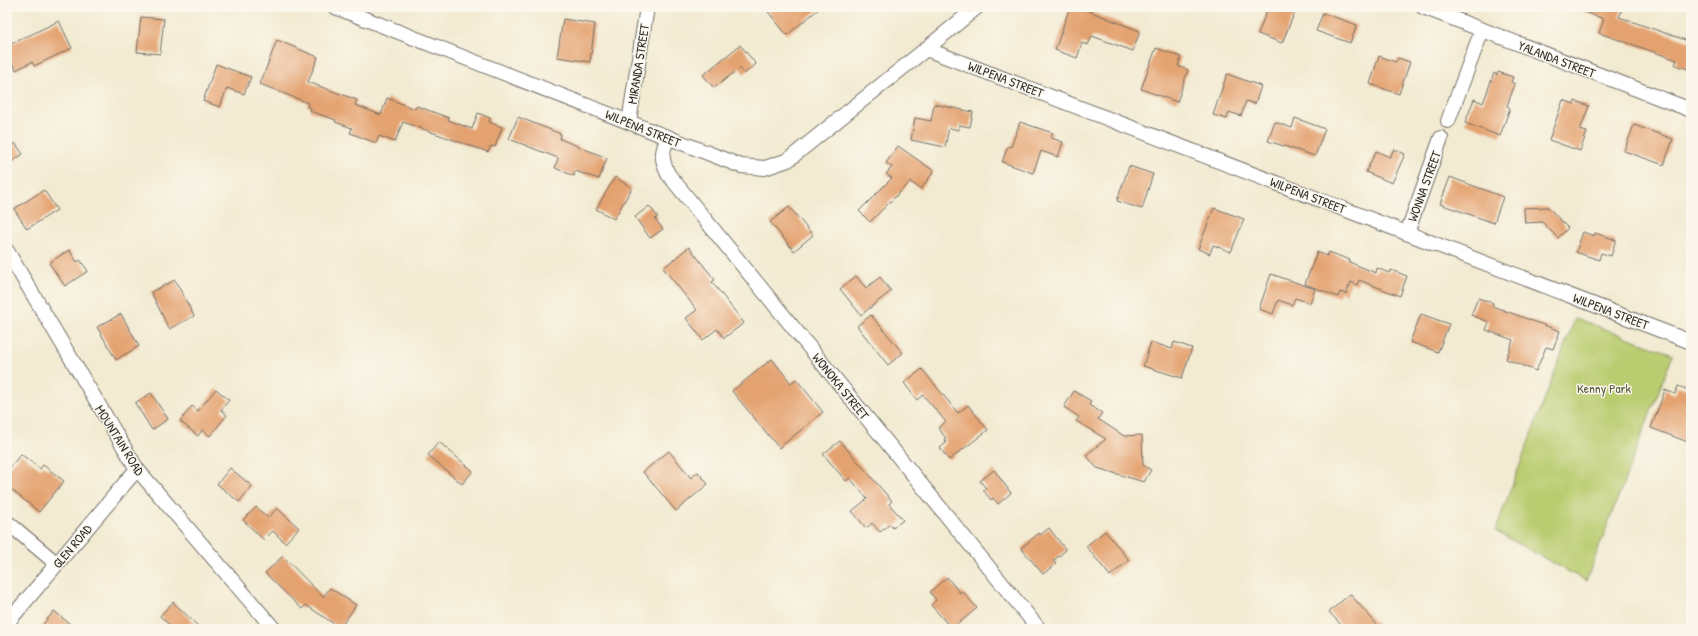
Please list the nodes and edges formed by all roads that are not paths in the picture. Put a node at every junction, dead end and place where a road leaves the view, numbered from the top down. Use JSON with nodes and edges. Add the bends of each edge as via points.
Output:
{"nodes":[{"id":1,"x":335,"y":7,"type":"edge"},
{"id":2,"x":647,"y":7,"type":"edge"},
{"id":3,"x":977,"y":7,"type":"edge"},
{"id":4,"x":1423,"y":7,"type":"edge"},
{"id":5,"x":1482,"y":30,"type":"junction"},
{"id":6,"x":926,"y":49,"type":"junction"},
{"id":7,"x":1691,"y":110,"type":"edge"},
{"id":8,"x":1448,"y":121,"type":"dead end"},
{"id":9,"x":629,"y":122,"type":"junction"},
{"id":10,"x":668,"y":137,"type":"junction"},
{"id":11,"x":1441,"y":138,"type":"dead end"},
{"id":12,"x":1407,"y":233,"type":"junction"},
{"id":13,"x":7,"y":251,"type":"edge"},
{"id":14,"x":1691,"y":342,"type":"edge"},
{"id":15,"x":137,"y":469,"type":"junction"},
{"id":16,"x":7,"y":522,"type":"edge"},
{"id":17,"x":57,"y":564,"type":"junction"},
{"id":18,"x":7,"y":623,"type":"edge"},
{"id":19,"x":274,"y":629,"type":"edge"},
{"id":20,"x":1039,"y":629,"type":"edge"}],
"edges":[{"from":1,"to":9,"type":"street","name":"WILPENA STREET"},
{"from":2,"to":9,"type":"street","name":"MIRANDA STREET"},
{"from":3,"to":6,"type":"street","name":"WILPENA STREET"},
{"from":4,"to":5,"type":"street","name":"YALANDA STREET"},
{"from":5,"to":7,"type":"street","name":"YALANDA STREET"},
{"from":5,"to":8,"type":"street"},
{"from":6,"to":10,"type":"street","name":"WILPENA STREET","via":[[788,160],[764,168],[741,166]]},
{"from":6,"to":12,"type":"street","name":"WILPENA STREET"},
{"from":9,"to":10,"type":"street","name":"WILPENA STREET"},
{"from":10,"to":20,"type":"street","name":"WONOKA STREET","via":[[662,160],[668,174]]},
{"from":11,"to":12,"type":"street","name":"WONNA STREET"},
{"from":12,"to":14,"type":"street","name":"WILPENA STREET"},
{"from":13,"to":15,"type":"street","name":"MOUNTAIN ROAD"},
{"from":15,"to":17,"type":"street","name":"GLEN ROAD"},
{"from":15,"to":19,"type":"street","name":"MOUNTAIN ROAD"},
{"from":16,"to":17,"type":"street"},
{"from":17,"to":18,"type":"street","name":"GLEN ROAD"}]}
